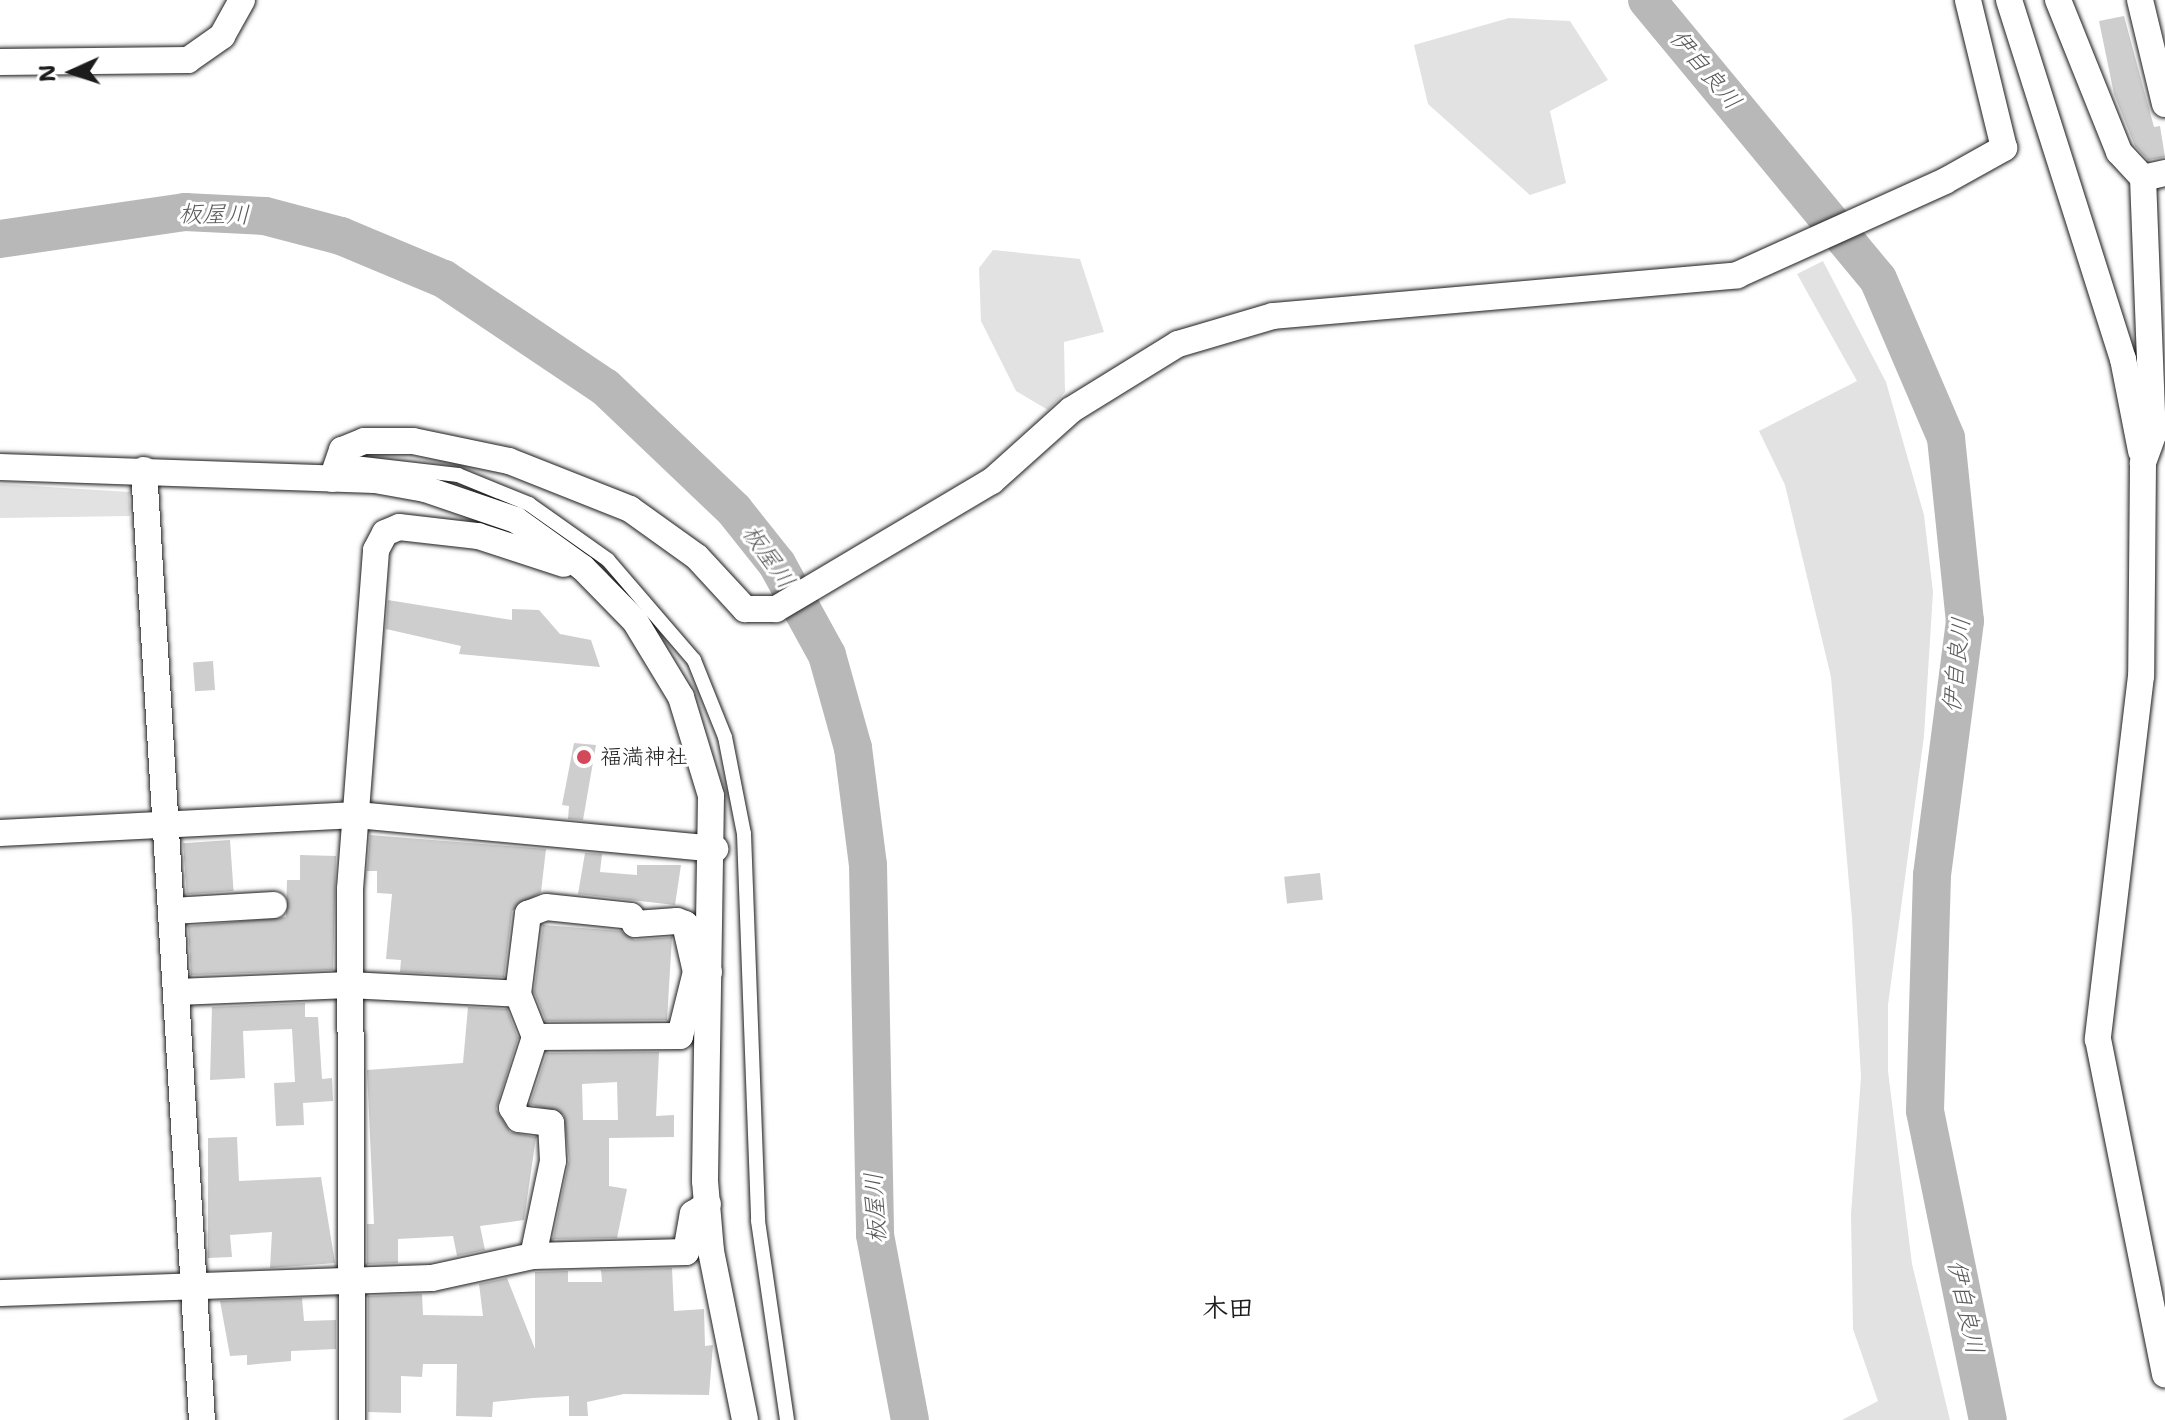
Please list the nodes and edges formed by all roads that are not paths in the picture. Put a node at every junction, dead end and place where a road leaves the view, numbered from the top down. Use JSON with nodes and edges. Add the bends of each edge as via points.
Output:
{"nodes":[{"id":1,"x":242,"y":0,"type":"edge"},
{"id":2,"x":1968,"y":0,"type":"edge"},
{"id":3,"x":2009,"y":0,"type":"edge"},
{"id":4,"x":2058,"y":0,"type":"edge"},
{"id":5,"x":2140,"y":0,"type":"edge"},
{"id":6,"x":0,"y":62,"type":"edge"},
{"id":7,"x":2165,"y":104,"type":"edge"},
{"id":8,"x":2154,"y":176,"type":"edge"},
{"id":9,"x":2143,"y":463,"type":"junction"},
{"id":10,"x":0,"y":467,"type":"edge"},
{"id":11,"x":144,"y":470,"type":"junction"},
{"id":12,"x":334,"y":470,"type":"junction"},
{"id":13,"x":583,"y":568,"type":"junction"},
{"id":14,"x":357,"y":815,"type":"junction"},
{"id":15,"x":166,"y":824,"type":"junction"},
{"id":16,"x":0,"y":833,"type":"edge"},
{"id":17,"x":715,"y":849,"type":"junction"},
{"id":18,"x":274,"y":905,"type":"dead end"},
{"id":19,"x":172,"y":911,"type":"junction"},
{"id":20,"x":702,"y":972,"type":"junction"},
{"id":21,"x":349,"y":985,"type":"junction"},
{"id":22,"x":177,"y":992,"type":"junction"},
{"id":23,"x":518,"y":994,"type":"junction"},
{"id":24,"x":535,"y":1037,"type":"junction"},
{"id":25,"x":708,"y":1204,"type":"junction"},
{"id":26,"x":533,"y":1256,"type":"junction"},
{"id":27,"x":355,"y":1277,"type":"junction"},
{"id":28,"x":195,"y":1281,"type":"junction"},
{"id":29,"x":0,"y":1293,"type":"edge"},
{"id":30,"x":2165,"y":1374,"type":"edge"},
{"id":31,"x":202,"y":1420,"type":"edge"},
{"id":32,"x":352,"y":1420,"type":"edge"},
{"id":33,"x":745,"y":1420,"type":"edge"},
{"id":34,"x":787,"y":1420,"type":"edge"}],
"edges":[{"from":1,"to":6,"type":"street","via":[[222,36],[188,60]]},
{"from":2,"to":12,"type":"street","via":[[2004,148],[1945,181],[1770,263],[1695,281],[1232,324],[1178,344],[1118,379],[1071,410],[992,481],[776,609],[745,609],[697,557],[630,509],[509,461],[386,439],[351,444]]},
{"from":3,"to":9,"type":"street","via":[[2123,359]]},
{"from":4,"to":8,"type":"street","via":[[2119,152]]},
{"from":5,"to":7,"type":"street"},
{"from":8,"to":9,"type":"street","via":[[2153,435]]},
{"from":9,"to":30,"type":"street","via":[[2141,676],[2098,1039]]},
{"from":10,"to":11,"type":"street"},
{"from":11,"to":12,"type":"street"},
{"from":11,"to":15,"type":"street"},
{"from":12,"to":13,"type":"street","via":[[425,489],[516,520]]},
{"from":12,"to":34,"type":"lane","via":[[458,475],[529,504],[608,560],[694,660],[725,737],[744,834],[758,1221]]},
{"from":13,"to":14,"type":"street","via":[[478,536],[399,527],[385,533],[376,550]]},
{"from":13,"to":17,"type":"street","via":[[667,667],[696,735]]},
{"from":14,"to":15,"type":"street"},
{"from":14,"to":17,"type":"street"},
{"from":14,"to":21,"type":"street"},
{"from":15,"to":16,"type":"street"},
{"from":15,"to":19,"type":"street"},
{"from":17,"to":20,"type":"street"},
{"from":18,"to":19,"type":"street"},
{"from":19,"to":22,"type":"street"},
{"from":20,"to":23,"type":"street","via":[[685,924],[635,924],[631,916],[546,907],[528,914]]},
{"from":20,"to":24,"type":"street","via":[[680,1036]]},
{"from":20,"to":25,"type":"street"},
{"from":21,"to":22,"type":"street"},
{"from":21,"to":23,"type":"street"},
{"from":21,"to":27,"type":"street"},
{"from":22,"to":28,"type":"street"},
{"from":23,"to":24,"type":"street"},
{"from":24,"to":26,"type":"street","via":[[512,1108],[519,1119],[551,1123],[553,1161]]},
{"from":25,"to":26,"type":"street","via":[[693,1214],[686,1252]]},
{"from":25,"to":33,"type":"street"},
{"from":26,"to":27,"type":"street","via":[[432,1278]]},
{"from":27,"to":28,"type":"street"},
{"from":27,"to":32,"type":"street"},
{"from":28,"to":29,"type":"street"},
{"from":28,"to":31,"type":"street"}]}
